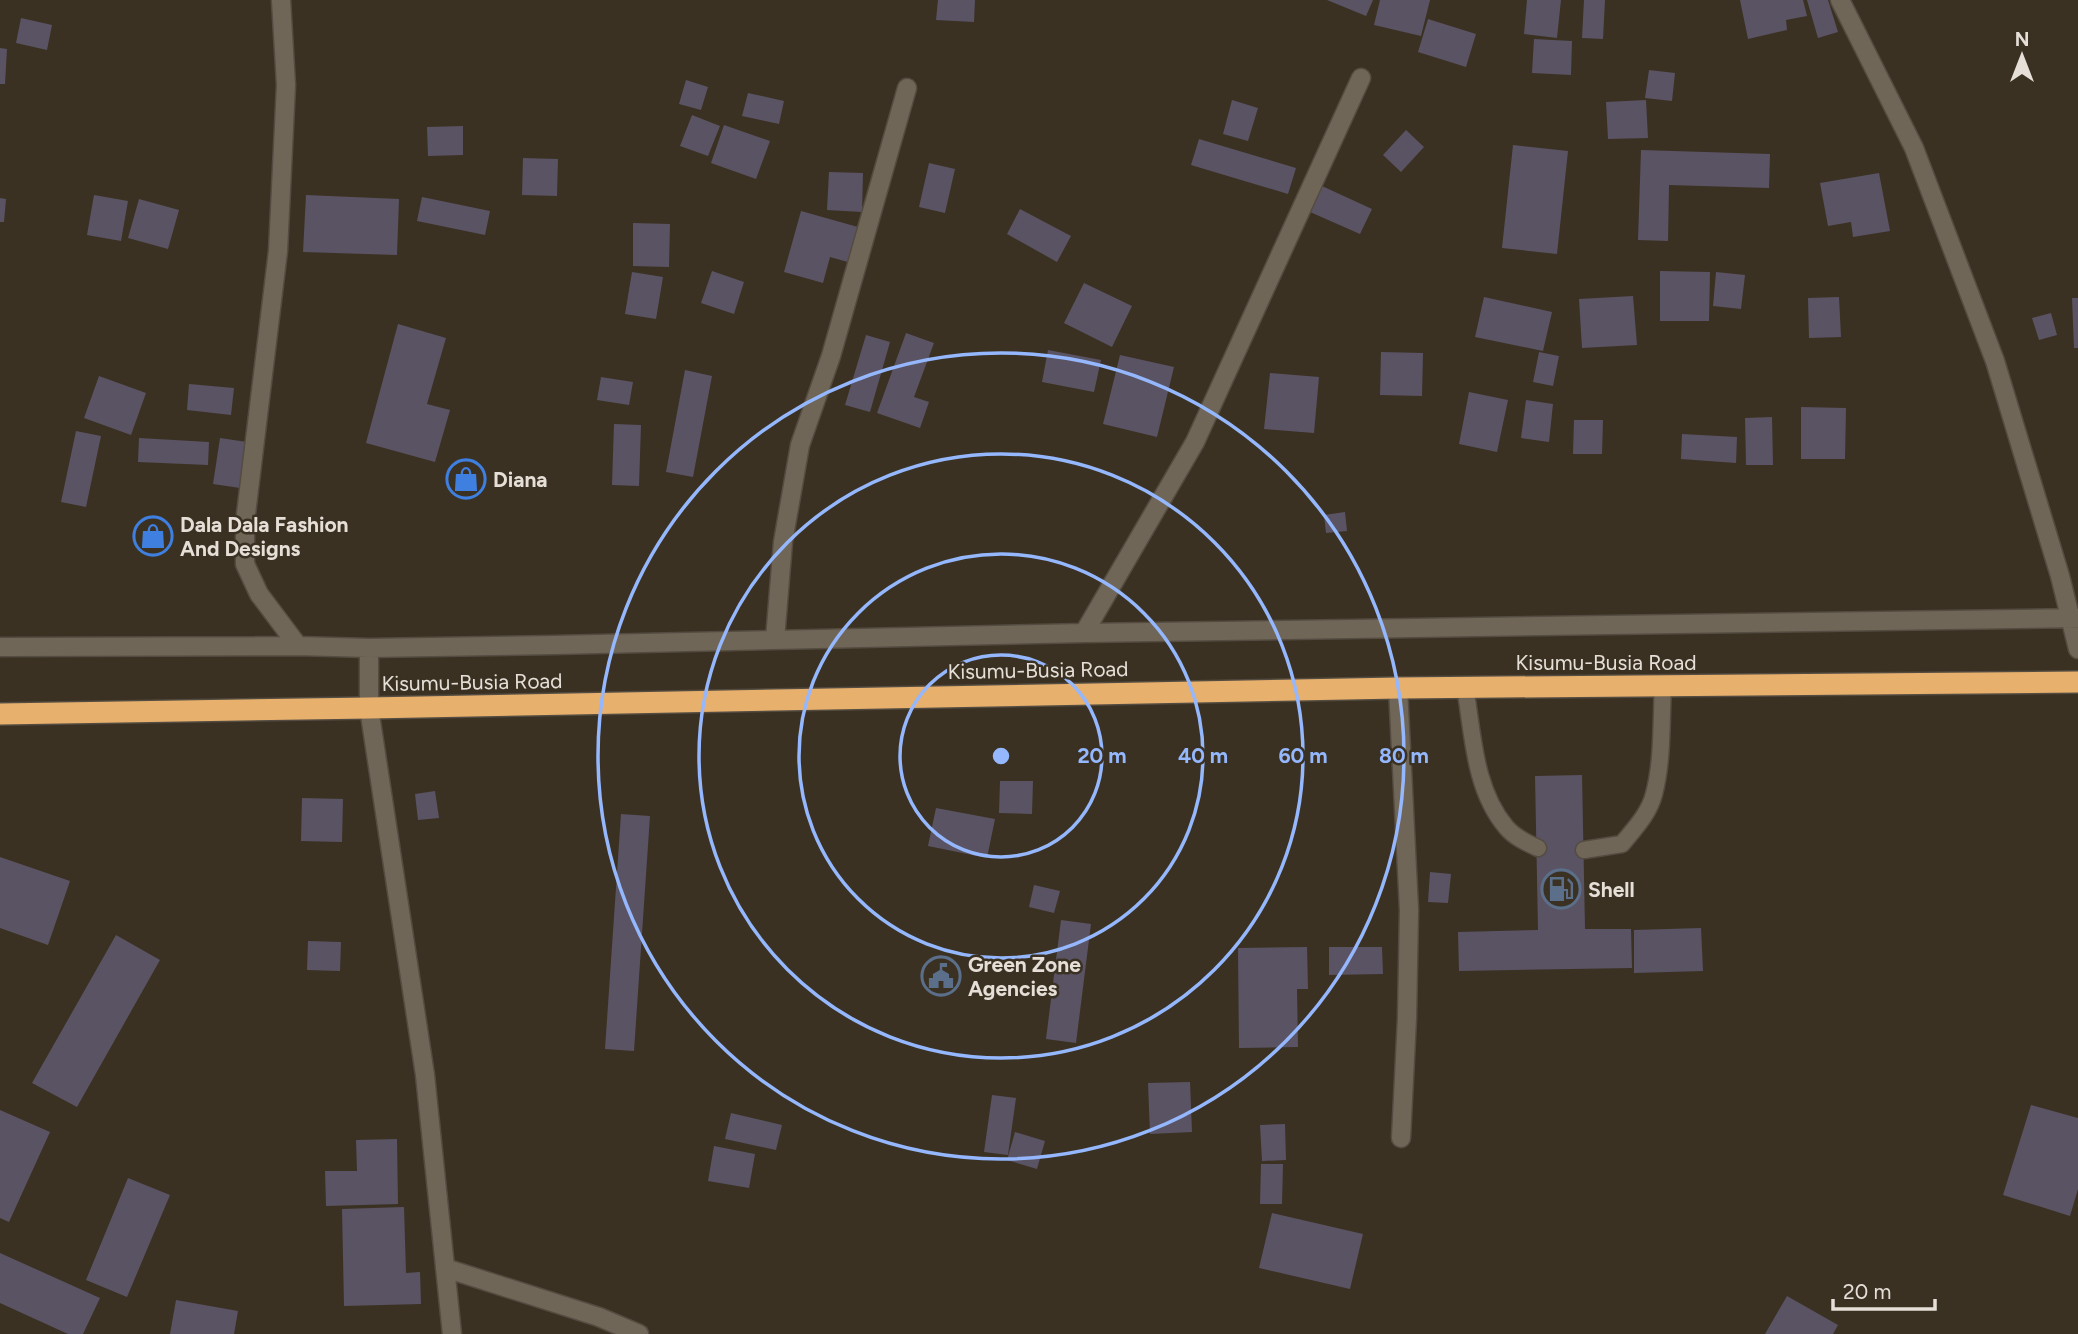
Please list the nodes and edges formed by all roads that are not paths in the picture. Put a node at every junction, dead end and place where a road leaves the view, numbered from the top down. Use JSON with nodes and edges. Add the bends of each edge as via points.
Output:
{"nodes":[{"id":1,"x":282,"y":0,"type":"edge"},
{"id":2,"x":1840,"y":0,"type":"edge"},
{"id":3,"x":1362,"y":78,"type":"dead end"},
{"id":4,"x":907,"y":88,"type":"dead end"},
{"id":5,"x":2075,"y":619,"type":"edge"},
{"id":6,"x":1084,"y":633,"type":"junction"},
{"id":7,"x":775,"y":639,"type":"junction"},
{"id":8,"x":298,"y":646,"type":"junction"},
{"id":9,"x":0,"y":647,"type":"edge"},
{"id":10,"x":369,"y":648,"type":"junction"},
{"id":11,"x":2078,"y":649,"type":"edge"},
{"id":12,"x":2078,"y":682,"type":"edge"},
{"id":13,"x":1663,"y":686,"type":"junction"},
{"id":14,"x":1465,"y":687,"type":"junction"},
{"id":15,"x":1398,"y":688,"type":"junction"},
{"id":16,"x":369,"y":708,"type":"junction"},
{"id":17,"x":0,"y":714,"type":"edge"},
{"id":18,"x":1538,"y":848,"type":"dead end"},
{"id":19,"x":1584,"y":850,"type":"dead end"},
{"id":20,"x":1401,"y":1138,"type":"dead end"},
{"id":21,"x":445,"y":1268,"type":"junction"},
{"id":22,"x":452,"y":1334,"type":"edge"},
{"id":23,"x":639,"y":1334,"type":"edge"}],
"edges":[{"from":1,"to":8,"type":"street","via":[[286,85],[278,251],[244,522],[245,564],[258,594]]},
{"from":2,"to":5,"type":"street","via":[[1914,148],[1995,361]]},
{"from":3,"to":6,"type":"street","via":[[1195,442]]},
{"from":4,"to":7,"type":"street","via":[[831,356],[800,445],[783,542]]},
{"from":5,"to":6,"type":"street"},
{"from":5,"to":11,"type":"street"},
{"from":6,"to":7,"type":"street"},
{"from":7,"to":10,"type":"street"},
{"from":8,"to":9,"type":"street"},
{"from":8,"to":10,"type":"street"},
{"from":10,"to":16,"type":"street"},
{"from":12,"to":13,"type":"highway","name":"Kisumu-Busia Road"},
{"from":13,"to":14,"type":"highway","name":"Kisumu-Busia Road"},
{"from":13,"to":19,"type":"lane","via":[[1654,795],[1643,818],[1622,844]]},
{"from":14,"to":15,"type":"highway","name":"Kisumu-Busia Road"},
{"from":14,"to":18,"type":"lane","via":[[1480,777],[1495,811],[1507,829]]},
{"from":15,"to":16,"type":"highway","name":"Kisumu-Busia Road"},
{"from":15,"to":20,"type":"street","via":[[1409,910]]},
{"from":16,"to":17,"type":"highway","name":"Kisumu-Busia Road"},
{"from":16,"to":21,"type":"street","via":[[425,1074]]},
{"from":21,"to":22,"type":"street"},
{"from":21,"to":23,"type":"street"}]}
